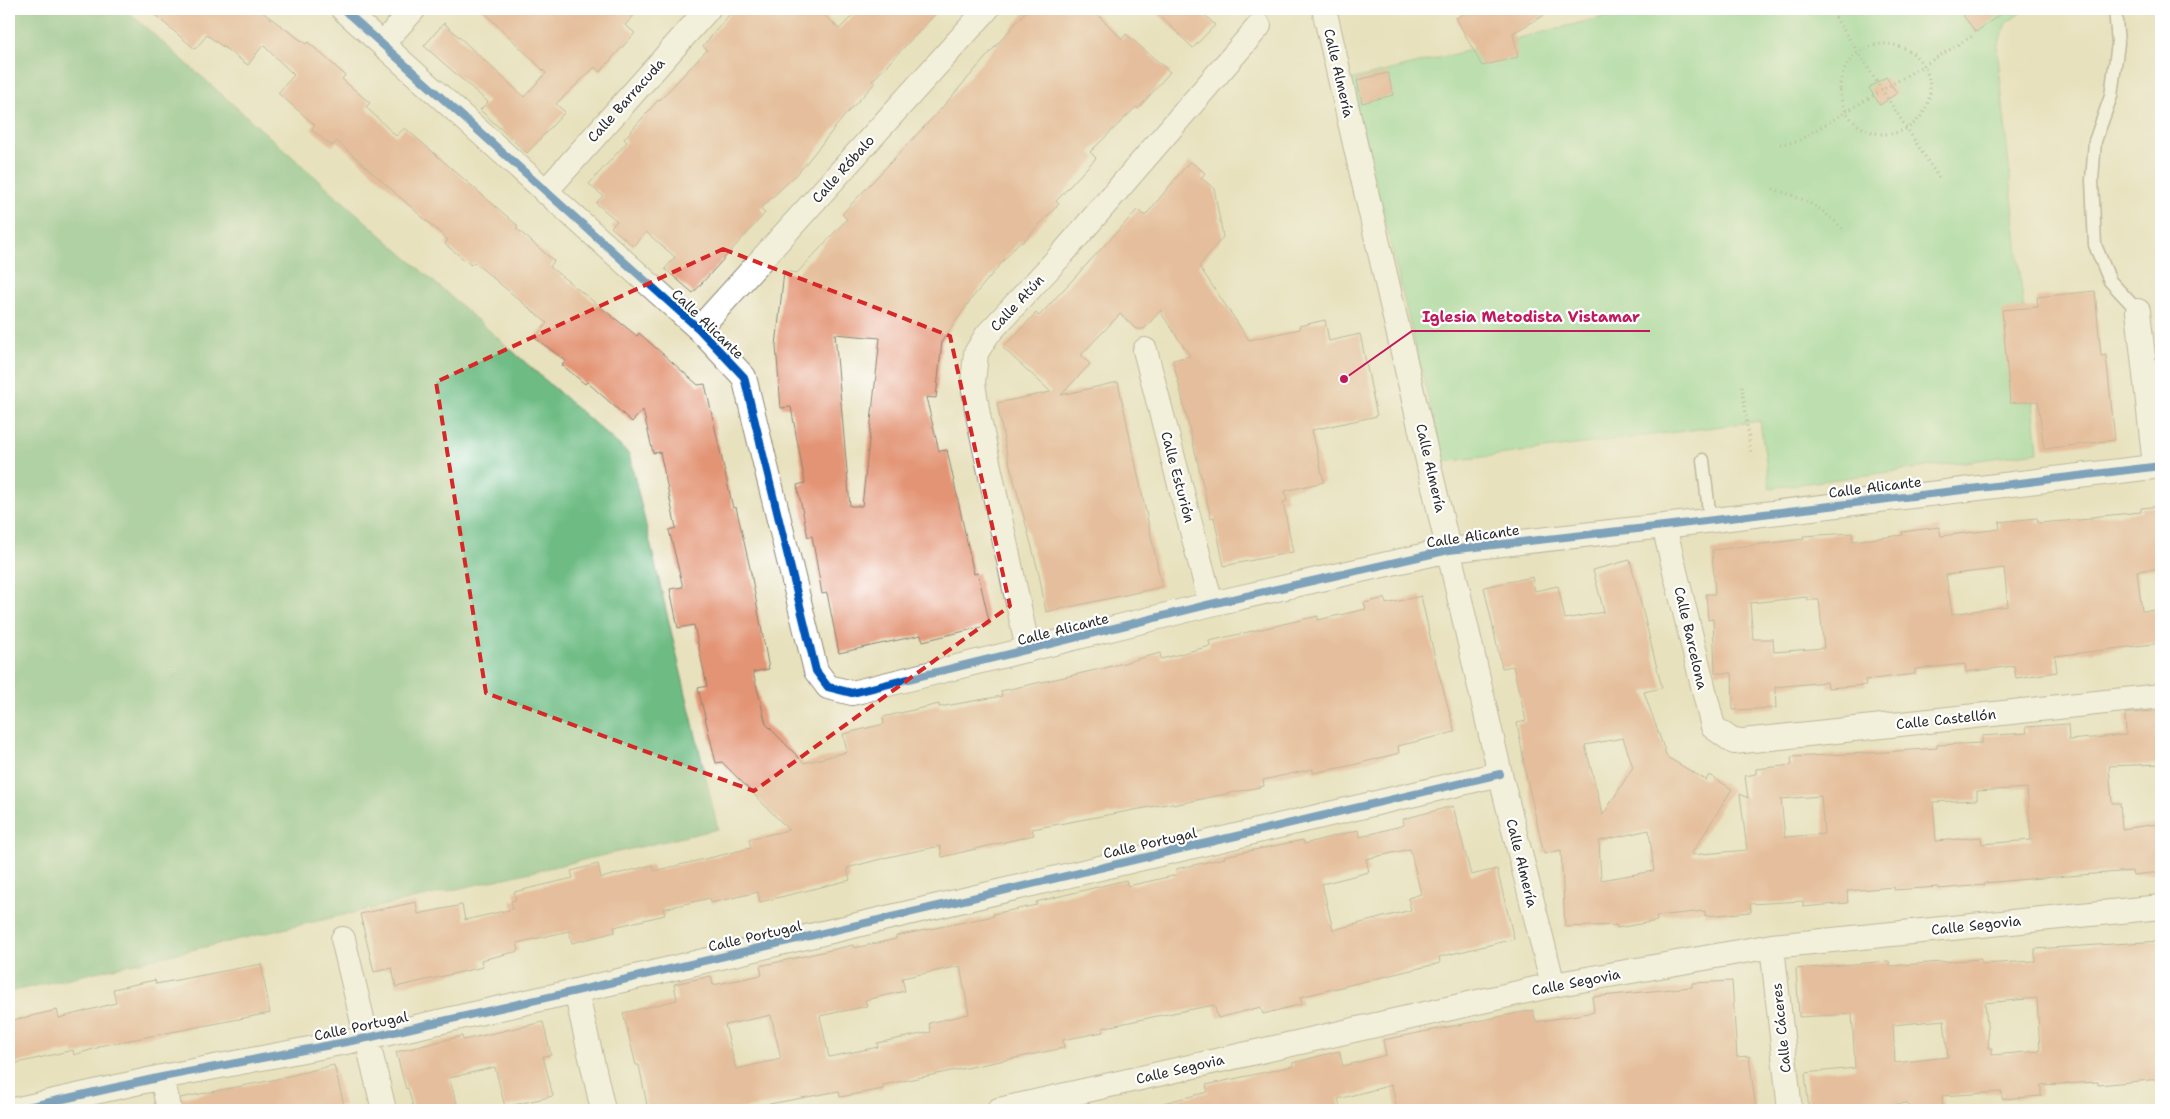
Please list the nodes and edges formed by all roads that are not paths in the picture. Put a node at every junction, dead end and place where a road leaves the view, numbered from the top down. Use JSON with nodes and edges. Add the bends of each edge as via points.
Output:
{"nodes":[{"id":1,"x":343,"y":9,"type":"edge"},
{"id":2,"x":414,"y":9,"type":"edge"},
{"id":3,"x":708,"y":9,"type":"edge"},
{"id":4,"x":987,"y":9,"type":"edge"},
{"id":5,"x":1324,"y":9,"type":"edge"},
{"id":6,"x":2115,"y":9,"type":"edge"},
{"id":7,"x":1259,"y":26,"type":"dead end"},
{"id":8,"x":382,"y":44,"type":"junction"},
{"id":9,"x":545,"y":192,"type":"junction"},
{"id":10,"x":2138,"y":311,"type":"joint"},
{"id":11,"x":699,"y":329,"type":"junction"},
{"id":12,"x":1145,"y":350,"type":"dead end"},
{"id":13,"x":1704,"y":460,"type":"dead end"},
{"id":14,"x":2158,"y":466,"type":"edge"},
{"id":15,"x":1710,"y":520,"type":"junction"},
{"id":16,"x":1664,"y":526,"type":"junction"},
{"id":17,"x":1449,"y":550,"type":"junction"},
{"id":18,"x":1212,"y":604,"type":"junction"},
{"id":19,"x":1028,"y":650,"type":"junction"},
{"id":20,"x":2161,"y":696,"type":"edge"},
{"id":21,"x":1731,"y":740,"type":"joint"},
{"id":22,"x":1500,"y":774,"type":"junction"},
{"id":23,"x":2161,"y":907,"type":"edge"},
{"id":24,"x":343,"y":939,"type":"dead end"},
{"id":25,"x":1772,"y":946,"type":"junction"},
{"id":26,"x":1553,"y":985,"type":"junction"},
{"id":27,"x":576,"y":991,"type":"junction"},
{"id":28,"x":367,"y":1038,"type":"junction"},
{"id":29,"x":162,"y":1077,"type":"junction"},
{"id":30,"x":14,"y":1110,"type":"edge"},
{"id":31,"x":169,"y":1110,"type":"edge"},
{"id":32,"x":384,"y":1110,"type":"edge"},
{"id":33,"x":603,"y":1110,"type":"edge"},
{"id":34,"x":999,"y":1110,"type":"edge"},
{"id":35,"x":1790,"y":1110,"type":"edge"}],
"edges":[{"from":1,"to":8,"type":"street","name":"Calle Alicante"},
{"from":2,"to":8,"type":"street"},
{"from":3,"to":9,"type":"street","name":"Calle Barracuda"},
{"from":4,"to":11,"type":"street","name":"Calle Róbalo"},
{"from":5,"to":17,"type":"street","name":"Calle Almería"},
{"from":6,"to":10,"type":"lane","via":[[2118,43],[2111,96],[2095,141],[2092,180],[2095,245],[2110,281]]},
{"from":7,"to":19,"type":"street","name":"Calle Atún","via":[[1063,253],[987,335],[976,353],[973,382],[978,415]]},
{"from":8,"to":9,"type":"street","name":"Calle Alicante"},
{"from":9,"to":11,"type":"street","name":"Calle Alicante"},
{"from":10,"to":14,"type":"street"},
{"from":11,"to":19,"type":"street","name":"Calle Alicante","via":[[744,377],[816,671],[828,687],[852,693]]},
{"from":12,"to":18,"type":"street","name":"Calle Esturión"},
{"from":13,"to":15,"type":"lane"},
{"from":14,"to":15,"type":"street","name":"Calle Alicante"},
{"from":15,"to":16,"type":"street","name":"Calle Alicante"},
{"from":16,"to":17,"type":"street","name":"Calle Alicante"},
{"from":16,"to":21,"type":"street","name":"Calle Barcelona","via":[[1713,727]]},
{"from":17,"to":18,"type":"street","name":"Calle Alicante"},
{"from":17,"to":22,"type":"street","name":"Calle Almería"},
{"from":18,"to":19,"type":"street","name":"Calle Alicante"},
{"from":20,"to":21,"type":"street","name":"Calle Castellón"},
{"from":22,"to":26,"type":"street","name":"Calle Almería"},
{"from":22,"to":27,"type":"street","name":"Calle Portugal"},
{"from":23,"to":25,"type":"street","name":"Calle Segovia"},
{"from":24,"to":28,"type":"street"},
{"from":25,"to":26,"type":"street","name":"Calle Segovia"},
{"from":25,"to":35,"type":"street","name":"Calle Cáceres"},
{"from":26,"to":34,"type":"street","name":"Calle Segovia"},
{"from":27,"to":28,"type":"street","name":"Calle Portugal"},
{"from":27,"to":33,"type":"street"},
{"from":28,"to":29,"type":"street","name":"Calle Portugal"},
{"from":28,"to":32,"type":"street"},
{"from":29,"to":30,"type":"street","name":"Calle Portugal"},
{"from":29,"to":31,"type":"street"}]}
